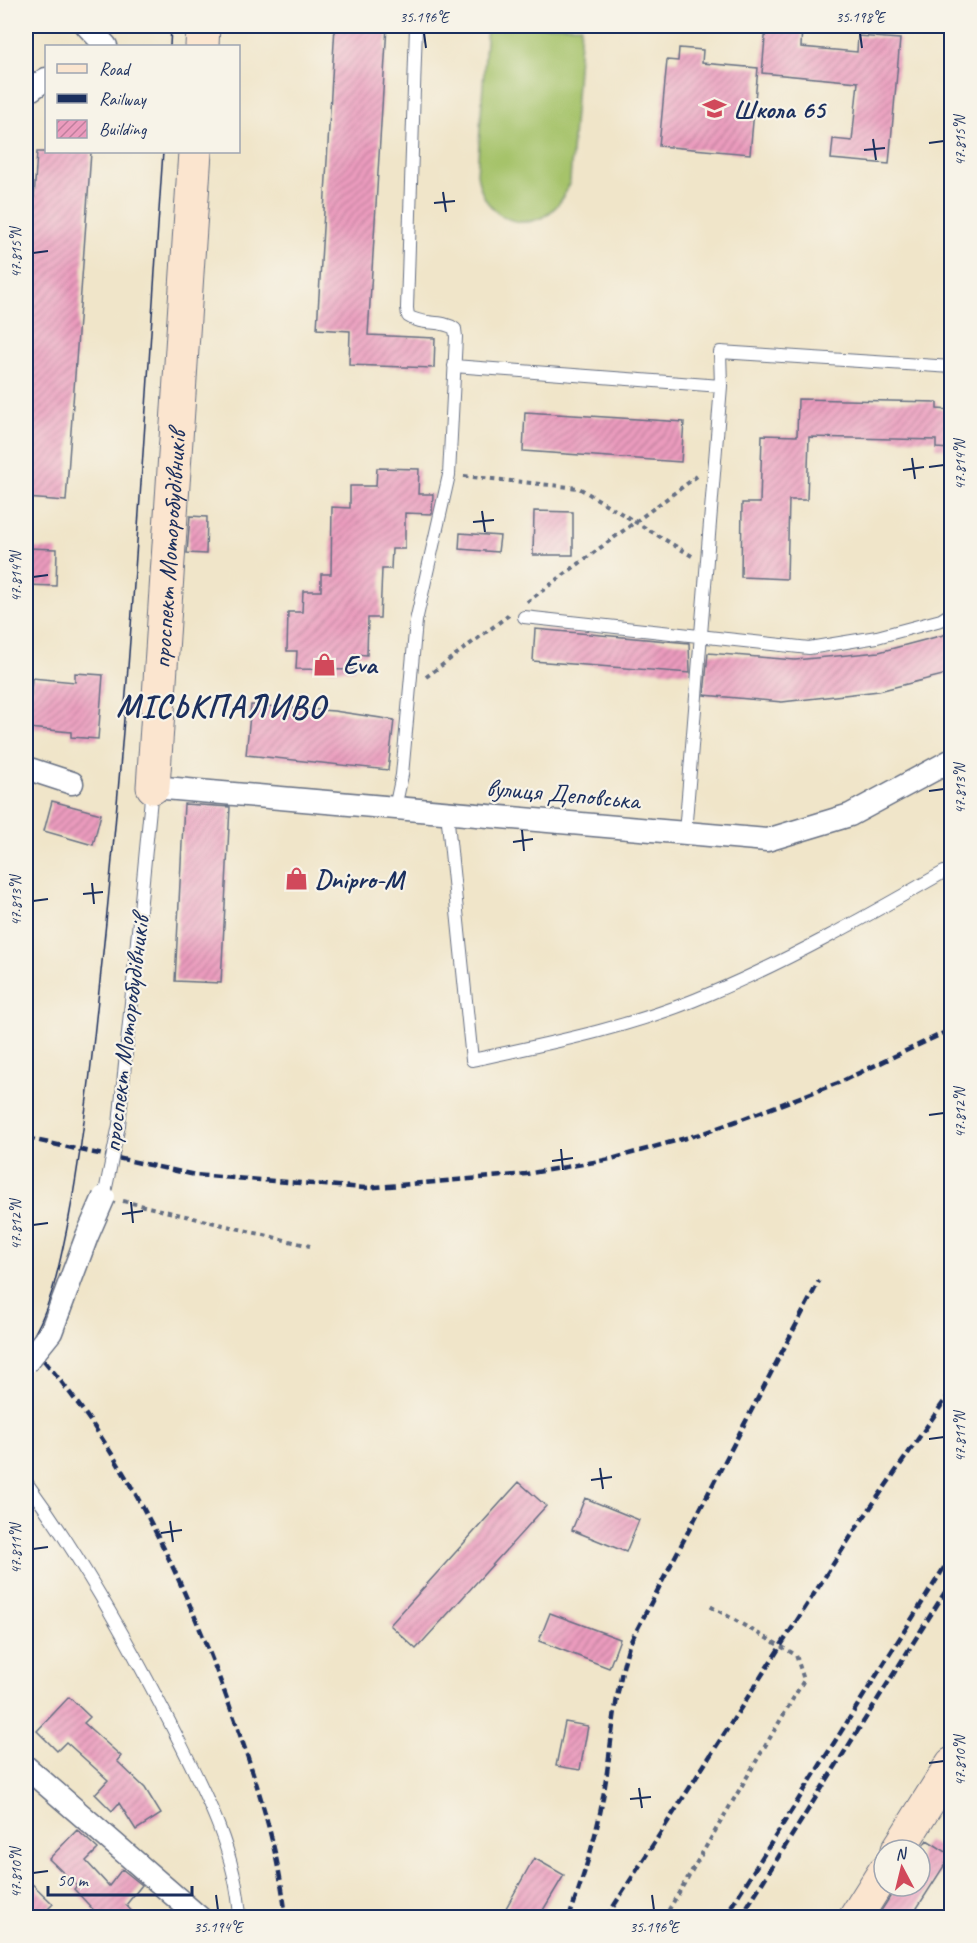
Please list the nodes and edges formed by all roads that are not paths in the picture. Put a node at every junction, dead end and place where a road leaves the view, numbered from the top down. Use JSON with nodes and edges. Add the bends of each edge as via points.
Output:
{"nodes":[{"id":1,"x":203,"y":26,"type":"edge"},
{"id":2,"x":417,"y":26,"type":"edge"},
{"id":3,"x":202,"y":45,"type":"edge"},
{"id":4,"x":45,"y":80,"type":"edge"},
{"id":5,"x":26,"y":93,"type":"edge"},
{"id":6,"x":195,"y":153,"type":"edge"},
{"id":7,"x":454,"y":366,"type":"junction"},
{"id":8,"x":951,"y":367,"type":"edge"},
{"id":9,"x":721,"y":386,"type":"junction"},
{"id":10,"x":520,"y":611,"type":"road end"},
{"id":11,"x":951,"y":613,"type":"edge"},
{"id":12,"x":701,"y":636,"type":"junction"},
{"id":13,"x":951,"y":760,"type":"edge"},
{"id":14,"x":26,"y":768,"type":"edge"},
{"id":15,"x":72,"y":783,"type":"dead end"},
{"id":16,"x":153,"y":787,"type":"junction"},
{"id":17,"x":395,"y":808,"type":"junction"},
{"id":18,"x":447,"y":812,"type":"junction"},
{"id":19,"x":685,"y":833,"type":"junction"},
{"id":20,"x":944,"y":872,"type":"dead end"},
{"id":21,"x":105,"y":1197,"type":"joint"},
{"id":22,"x":26,"y":1363,"type":"edge"},
{"id":23,"x":26,"y":1482,"type":"edge"},
{"id":24,"x":26,"y":1767,"type":"edge"},
{"id":25,"x":950,"y":1768,"type":"edge"},
{"id":26,"x":906,"y":1838,"type":"edge"},
{"id":27,"x":872,"y":1891,"type":"edge"},
{"id":28,"x":200,"y":1917,"type":"edge"},
{"id":29,"x":240,"y":1917,"type":"edge"},
{"id":30,"x":855,"y":1917,"type":"edge"}],
"edges":[{"from":1,"to":3,"type":"street"},
{"from":2,"to":7,"type":"lane","via":[[407,308],[408,316],[415,321],[450,324],[455,329]]},
{"from":4,"to":5,"type":"street"},
{"from":6,"to":16,"type":"street","name":"проспект Моторобудівників"},
{"from":7,"to":9,"type":"lane"},
{"from":7,"to":17,"type":"lane","via":[[448,475],[416,621],[402,775]]},
{"from":8,"to":9,"type":"lane","via":[[720,352]]},
{"from":9,"to":12,"type":"lane"},
{"from":10,"to":12,"type":"lane"},
{"from":11,"to":12,"type":"lane","via":[[941,620],[877,637],[810,648]]},
{"from":12,"to":19,"type":"lane"},
{"from":13,"to":19,"type":"street","name":"вулиця Деповська","via":[[850,815],[767,840]]},
{"from":14,"to":15,"type":"street"},
{"from":16,"to":17,"type":"street","name":"вулиця Деповська"},
{"from":16,"to":21,"type":"lane","name":"проспект Моторобудівників","bridge":true,"via":[[119,1125]]},
{"from":17,"to":18,"type":"street","name":"вулиця Деповська"},
{"from":18,"to":19,"type":"street","name":"вулиця Деповська"},
{"from":18,"to":20,"type":"lane","via":[[472,1060],[594,1034],[708,995],[840,931]]},
{"from":21,"to":22,"type":"street","bridge":true,"via":[[51,1332]]},
{"from":23,"to":29,"type":"lane","via":[[122,1630],[212,1806],[238,1889]]},
{"from":24,"to":28,"type":"street"},
{"from":25,"to":26,"type":"street"},
{"from":27,"to":30,"type":"street"}]}
